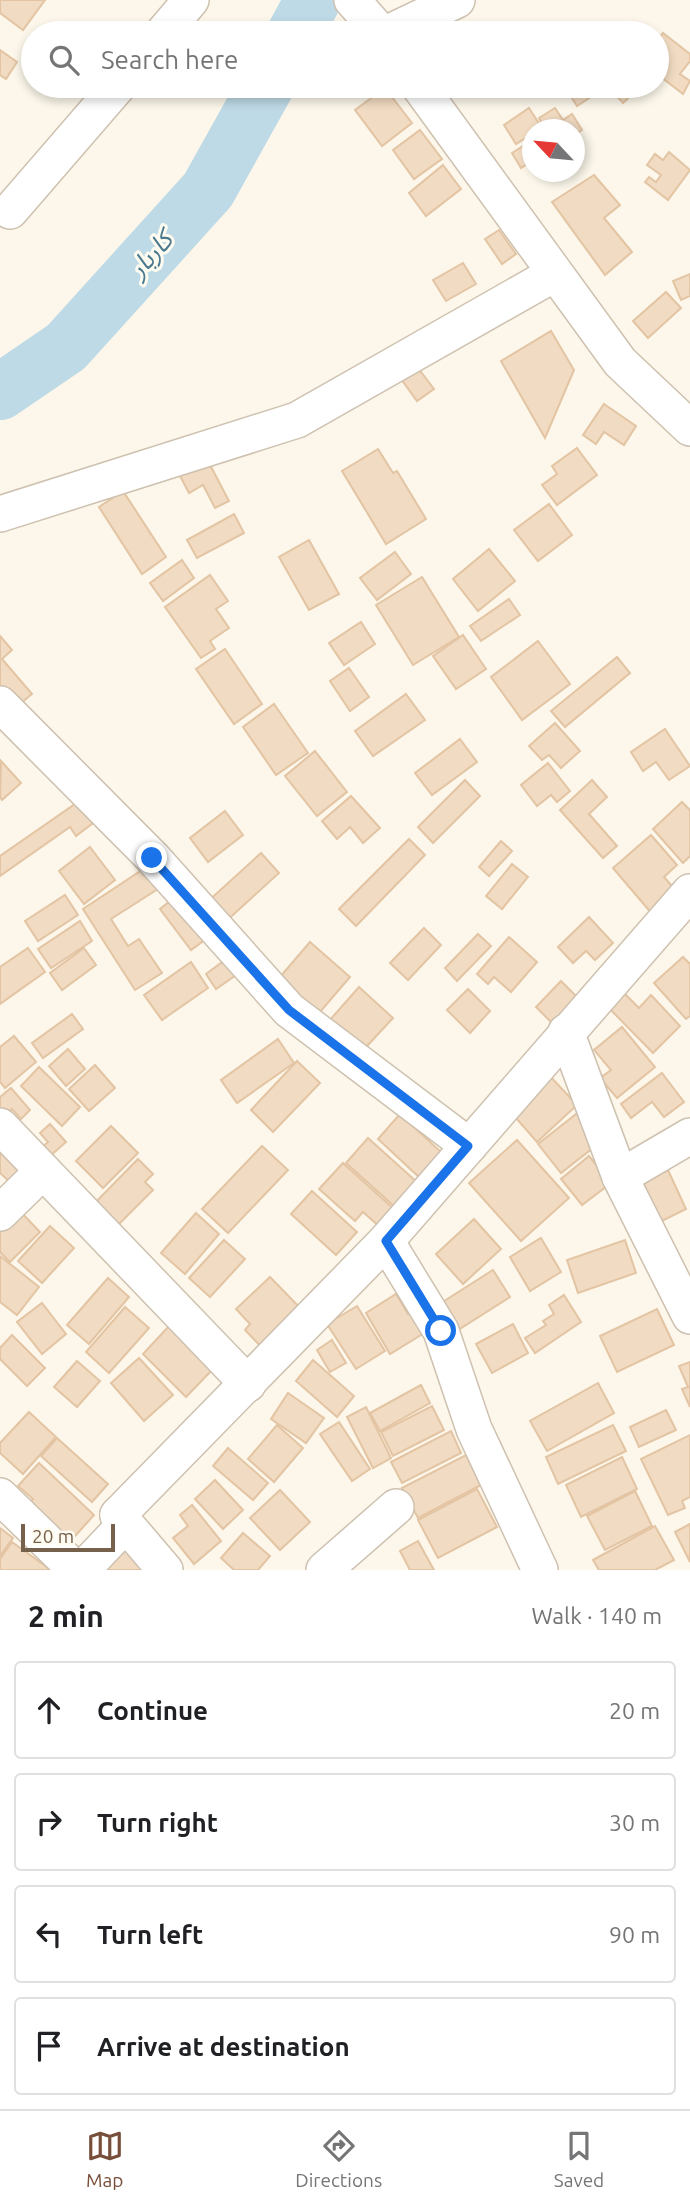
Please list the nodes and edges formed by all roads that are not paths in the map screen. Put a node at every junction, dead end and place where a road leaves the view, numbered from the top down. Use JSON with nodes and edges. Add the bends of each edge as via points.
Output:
{"nodes":[{"id":1,"x":191,"y":0,"type":"edge"},
{"id":2,"x":457,"y":0,"type":"edge"},
{"id":3,"x":173,"y":21,"type":"edge"},
{"id":4,"x":380,"y":21,"type":"edge"},
{"id":5,"x":108,"y":98,"type":"edge"},
{"id":6,"x":428,"y":98,"type":"edge"},
{"id":7,"x":10,"y":211,"type":"dead end"},
{"id":8,"x":555,"y":274,"type":"junction"},
{"id":9,"x":690,"y":428,"type":"edge"},
{"id":10,"x":0,"y":514,"type":"edge"},
{"id":11,"x":0,"y":704,"type":"edge"},
{"id":12,"x":690,"y":892,"type":"edge"},
{"id":13,"x":566,"y":1032,"type":"junction"},
{"id":14,"x":0,"y":1126,"type":"edge"},
{"id":15,"x":690,"y":1136,"type":"edge"},
{"id":16,"x":468,"y":1146,"type":"junction"},
{"id":17,"x":43,"y":1171,"type":"junction"},
{"id":18,"x":620,"y":1177,"type":"junction"},
{"id":19,"x":0,"y":1213,"type":"edge"},
{"id":20,"x":386,"y":1241,"type":"junction"},
{"id":21,"x":690,"y":1315,"type":"edge"},
{"id":22,"x":248,"y":1384,"type":"junction"},
{"id":23,"x":0,"y":1496,"type":"edge"},
{"id":24,"x":396,"y":1507,"type":"dead end"},
{"id":25,"x":118,"y":1515,"type":"junction"},
{"id":26,"x":76,"y":1570,"type":"edge"},
{"id":27,"x":82,"y":1570,"type":"edge"},
{"id":28,"x":166,"y":1570,"type":"edge"},
{"id":29,"x":324,"y":1570,"type":"edge"},
{"id":30,"x":540,"y":1570,"type":"edge"}],
"edges":[{"from":1,"to":3,"type":"street"},
{"from":2,"to":4,"type":"street"},
{"from":5,"to":7,"type":"street"},
{"from":6,"to":8,"type":"street"},
{"from":8,"to":9,"type":"street","via":[[620,362]]},
{"from":8,"to":10,"type":"street","via":[[297,420]]},
{"from":11,"to":16,"type":"street","via":[[152,858],[289,1010]]},
{"from":12,"to":13,"type":"street"},
{"from":13,"to":16,"type":"street"},
{"from":13,"to":18,"type":"street"},
{"from":14,"to":17,"type":"street"},
{"from":15,"to":18,"type":"street"},
{"from":16,"to":20,"type":"street"},
{"from":17,"to":19,"type":"street"},
{"from":17,"to":22,"type":"street"},
{"from":18,"to":21,"type":"street"},
{"from":20,"to":22,"type":"street"},
{"from":20,"to":30,"type":"street","via":[[441,1331],[474,1429]]},
{"from":22,"to":25,"type":"street"},
{"from":23,"to":26,"type":"street"},
{"from":24,"to":29,"type":"street"},
{"from":25,"to":27,"type":"street","via":[[122,1528]]},
{"from":25,"to":28,"type":"street"}]}
